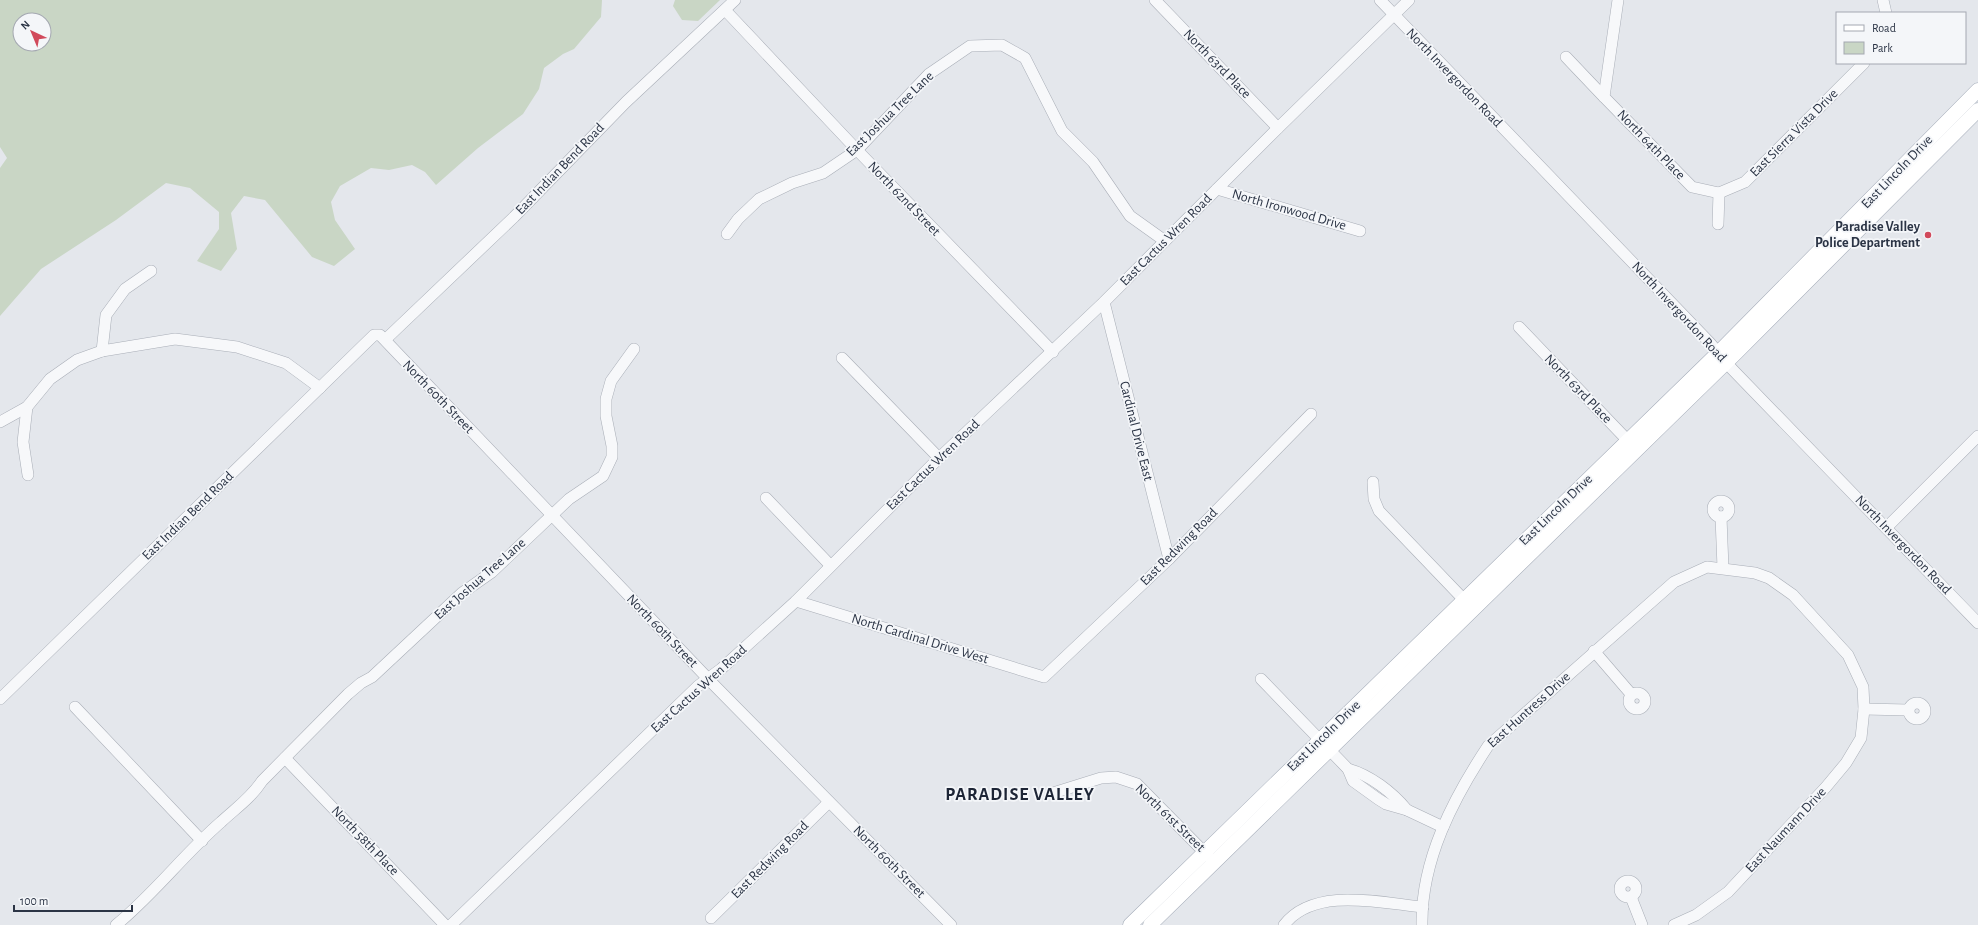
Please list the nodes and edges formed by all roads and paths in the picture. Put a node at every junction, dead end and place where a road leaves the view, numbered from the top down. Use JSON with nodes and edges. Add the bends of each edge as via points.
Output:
{"nodes":[{"id":1,"x":735,"y":0,"type":"edge"},
{"id":2,"x":1155,"y":0,"type":"edge"},
{"id":3,"x":1380,"y":0,"type":"edge"},
{"id":4,"x":1409,"y":0,"type":"edge"},
{"id":5,"x":1618,"y":0,"type":"edge"},
{"id":6,"x":1883,"y":0,"type":"edge"},
{"id":7,"x":725,"y":10,"type":"junction"},
{"id":8,"x":1886,"y":12,"type":"edge"},
{"id":9,"x":1394,"y":15,"type":"junction"},
{"id":10,"x":1566,"y":57,"type":"dead end"},
{"id":11,"x":1863,"y":64,"type":"edge"},
{"id":12,"x":1978,"y":90,"type":"edge"},
{"id":13,"x":1604,"y":97,"type":"junction"},
{"id":14,"x":1978,"y":110,"type":"edge"},
{"id":15,"x":1278,"y":128,"type":"junction"},
{"id":16,"x":1936,"y":142,"type":"junction"},
{"id":17,"x":857,"y":150,"type":"junction"},
{"id":18,"x":1217,"y":189,"type":"junction"},
{"id":19,"x":1719,"y":193,"type":"junction"},
{"id":20,"x":1718,"y":224,"type":"dead end"},
{"id":21,"x":1360,"y":231,"type":"dead end"},
{"id":22,"x":727,"y":234,"type":"dead end"},
{"id":23,"x":1165,"y":241,"type":"junction"},
{"id":24,"x":151,"y":271,"type":"dead end"},
{"id":25,"x":1104,"y":302,"type":"junction"},
{"id":26,"x":1519,"y":327,"type":"dead end"},
{"id":27,"x":382,"y":337,"type":"junction"},
{"id":28,"x":634,"y":349,"type":"dead end"},
{"id":29,"x":102,"y":351,"type":"junction"},
{"id":30,"x":1053,"y":352,"type":"junction"},
{"id":31,"x":842,"y":358,"type":"dead end"},
{"id":32,"x":1722,"y":358,"type":"junction"},
{"id":33,"x":320,"y":388,"type":"junction"},
{"id":34,"x":27,"y":407,"type":"junction"},
{"id":35,"x":1311,"y":414,"type":"dead end"},
{"id":36,"x":0,"y":422,"type":"edge"},
{"id":37,"x":1978,"y":436,"type":"edge"},
{"id":38,"x":1632,"y":445,"type":"junction"},
{"id":39,"x":939,"y":458,"type":"junction"},
{"id":40,"x":28,"y":476,"type":"dead end"},
{"id":41,"x":1373,"y":482,"type":"dead end"},
{"id":42,"x":766,"y":498,"type":"dead end"},
{"id":43,"x":552,"y":515,"type":"junction"},
{"id":44,"x":1721,"y":517,"type":"dead end"},
{"id":45,"x":1886,"y":528,"type":"junction"},
{"id":46,"x":1168,"y":559,"type":"junction"},
{"id":47,"x":830,"y":565,"type":"junction"},
{"id":48,"x":1723,"y":568,"type":"junction"},
{"id":49,"x":796,"y":600,"type":"junction"},
{"id":50,"x":1469,"y":605,"type":"junction"},
{"id":51,"x":1978,"y":623,"type":"edge"},
{"id":52,"x":1594,"y":651,"type":"junction"},
{"id":53,"x":1044,"y":677,"type":"joint"},
{"id":54,"x":708,"y":679,"type":"junction"},
{"id":55,"x":1261,"y":679,"type":"dead end"},
{"id":56,"x":1631,"y":694,"type":"dead end"},
{"id":57,"x":0,"y":699,"type":"edge"},
{"id":58,"x":75,"y":707,"type":"dead end"},
{"id":59,"x":1864,"y":709,"type":"junction"},
{"id":60,"x":1908,"y":710,"type":"dead end"},
{"id":61,"x":1324,"y":745,"type":"junction"},
{"id":62,"x":285,"y":758,"type":"junction"},
{"id":63,"x":1053,"y":793,"type":"dead end"},
{"id":64,"x":829,"y":802,"type":"junction"},
{"id":65,"x":1443,"y":827,"type":"junction"},
{"id":66,"x":202,"y":841,"type":"junction"},
{"id":67,"x":1204,"y":852,"type":"junction"},
{"id":68,"x":1214,"y":862,"type":"junction"},
{"id":69,"x":1632,"y":897,"type":"dead end"},
{"id":70,"x":1423,"y":906,"type":"junction"},
{"id":71,"x":711,"y":918,"type":"dead end"},
{"id":72,"x":116,"y":925,"type":"edge"},
{"id":73,"x":445,"y":925,"type":"edge"},
{"id":74,"x":451,"y":925,"type":"edge"},
{"id":75,"x":951,"y":925,"type":"edge"},
{"id":76,"x":1130,"y":925,"type":"edge"},
{"id":77,"x":1150,"y":925,"type":"edge"},
{"id":78,"x":1284,"y":925,"type":"edge"},
{"id":79,"x":1422,"y":925,"type":"edge"},
{"id":80,"x":1642,"y":925,"type":"edge"},
{"id":81,"x":1674,"y":925,"type":"edge"}],
"edges":[{"from":1,"to":7,"type":"street","name":"East Indian Bend Road"},
{"from":2,"to":15,"type":"street","name":"North 63rd Place"},
{"from":3,"to":9,"type":"street","name":"North Invergordon Road"},
{"from":4,"to":9,"type":"street","name":"East Cactus Wren Road"},
{"from":5,"to":13,"type":"street"},
{"from":6,"to":8,"type":"street"},
{"from":7,"to":17,"type":"street","name":"North 62nd Street"},
{"from":7,"to":27,"type":"street","name":"East Indian Bend Road","via":[[626,102],[514,217]]},
{"from":9,"to":15,"type":"street","name":"East Cactus Wren Road"},
{"from":9,"to":32,"type":"street","name":"North Invergordon Road"},
{"from":10,"to":13,"type":"street","name":"North 64th Place"},
{"from":11,"to":19,"type":"street","name":"East Sierra Vista Drive","via":[[1745,182]]},
{"from":12,"to":16,"type":"main road","name":"East Lincoln Drive"},
{"from":13,"to":19,"type":"street","name":"North 64th Place","via":[[1692,186]]},
{"from":14,"to":16,"type":"main road","name":"East Lincoln Drive"},
{"from":15,"to":18,"type":"street","name":"East Cactus Wren Road"},
{"from":16,"to":32,"type":"main road","name":"East Lincoln Drive"},
{"from":17,"to":22,"type":"street","name":"East Joshua Tree Lane","via":[[823,173],[792,183],[759,199],[738,219]]},
{"from":17,"to":23,"type":"street","name":"East Joshua Tree Lane","via":[[929,74],[970,46],[1002,45],[1025,58],[1062,131],[1093,162],[1130,216]]},
{"from":17,"to":30,"type":"street","name":"North 62nd Street"},
{"from":18,"to":21,"type":"street","name":"North Ironwood Drive"},
{"from":18,"to":23,"type":"street","name":"East Cactus Wren Road"},
{"from":19,"to":20,"type":"street"},
{"from":23,"to":25,"type":"street","name":"East Cactus Wren Road"},
{"from":24,"to":29,"type":"street","via":[[125,289],[106,314]]},
{"from":25,"to":30,"type":"street","name":"East Cactus Wren Road"},
{"from":25,"to":46,"type":"street","name":"Cardinal Drive East"},
{"from":26,"to":38,"type":"street","name":"North 63rd Place"},
{"from":27,"to":33,"type":"street","name":"East Indian Bend Road","via":[[374,336]]},
{"from":27,"to":43,"type":"street","name":"North 60th Street"},
{"from":28,"to":43,"type":"street","name":"East Joshua Tree Lane","via":[[611,381],[606,399],[606,416],[612,446],[612,457],[608,467],[603,476],[569,499]]},
{"from":29,"to":33,"type":"street","via":[[175,339],[237,347],[286,363]]},
{"from":29,"to":34,"type":"street","via":[[77,360],[50,379]]},
{"from":30,"to":39,"type":"street","name":"East Cactus Wren Road"},
{"from":31,"to":39,"type":"street"},
{"from":32,"to":38,"type":"main road","name":"East Lincoln Drive"},
{"from":32,"to":45,"type":"street","name":"North Invergordon Road"},
{"from":33,"to":57,"type":"street","name":"East Indian Bend Road"},
{"from":34,"to":36,"type":"street"},
{"from":34,"to":40,"type":"street","via":[[23,442]]},
{"from":35,"to":46,"type":"street","name":"East Redwing Road"},
{"from":37,"to":45,"type":"street"},
{"from":38,"to":50,"type":"main road","name":"East Lincoln Drive"},
{"from":39,"to":47,"type":"street","name":"East Cactus Wren Road"},
{"from":41,"to":50,"type":"street","via":[[1374,498],[1379,511]]},
{"from":42,"to":47,"type":"street"},
{"from":43,"to":54,"type":"street","name":"North 60th Street"},
{"from":43,"to":62,"type":"street","name":"East Joshua Tree Lane","via":[[492,572],[462,593],[372,677],[348,694]]},
{"from":44,"to":48,"type":"street"},
{"from":45,"to":51,"type":"street","name":"North Invergordon Road"},
{"from":46,"to":53,"type":"street","name":"East Redwing Road"},
{"from":47,"to":49,"type":"street","name":"East Cactus Wren Road"},
{"from":48,"to":52,"type":"street","name":"East Huntress Drive","via":[[1707,567],[1674,582]]},
{"from":48,"to":59,"type":"street","name":"East Huntress Drive","via":[[1769,578],[1793,595],[1848,655],[1863,687]]},
{"from":49,"to":53,"type":"street","name":"North Cardinal Drive West"},
{"from":49,"to":54,"type":"street","name":"East Cactus Wren Road"},
{"from":50,"to":61,"type":"main road","name":"East Lincoln Drive"},
{"from":52,"to":56,"type":"street"},
{"from":52,"to":65,"type":"street","name":"East Huntress Drive","via":[[1488,746],[1470,773]]},
{"from":54,"to":64,"type":"street","name":"North 60th Street"},
{"from":54,"to":74,"type":"street","name":"East Cactus Wren Road"},
{"from":55,"to":61,"type":"street"},
{"from":58,"to":66,"type":"street"},
{"from":59,"to":60,"type":"street"},
{"from":59,"to":81,"type":"street","name":"East Naumann Drive","via":[[1861,738],[1846,763],[1826,787],[1728,892],[1696,915]]},
{"from":61,"to":65,"type":"street","via":[[1348,769],[1353,781],[1368,794]]},
{"from":61,"to":67,"type":"main road","name":"East Lincoln Drive"},
{"from":61,"to":68,"type":"main road","name":"East Lincoln Drive"},
{"from":62,"to":66,"type":"street","name":"East Joshua Tree Lane","via":[[229,808],[221,822]]},
{"from":62,"to":73,"type":"street","name":"North 58th Place"},
{"from":63,"to":67,"type":"street","name":"North 61st Street","via":[[1101,778],[1126,779],[1145,791]]},
{"from":64,"to":71,"type":"street","name":"East Redwing Road"},
{"from":64,"to":75,"type":"street","name":"North 60th Street"},
{"from":65,"to":70,"type":"street","name":"East Huntress Drive","via":[[1427,877]]},
{"from":66,"to":72,"type":"street","name":"East Joshua Tree Lane"},
{"from":67,"to":68,"type":"street","name":"North 61st Street"},
{"from":67,"to":76,"type":"main road","name":"East Lincoln Drive"},
{"from":68,"to":77,"type":"main road","name":"East Lincoln Drive"},
{"from":69,"to":80,"type":"street"},
{"from":70,"to":78,"type":"street","via":[[1335,900],[1310,906],[1289,918]]},
{"from":70,"to":79,"type":"street","name":"East Huntress Drive"}]}
